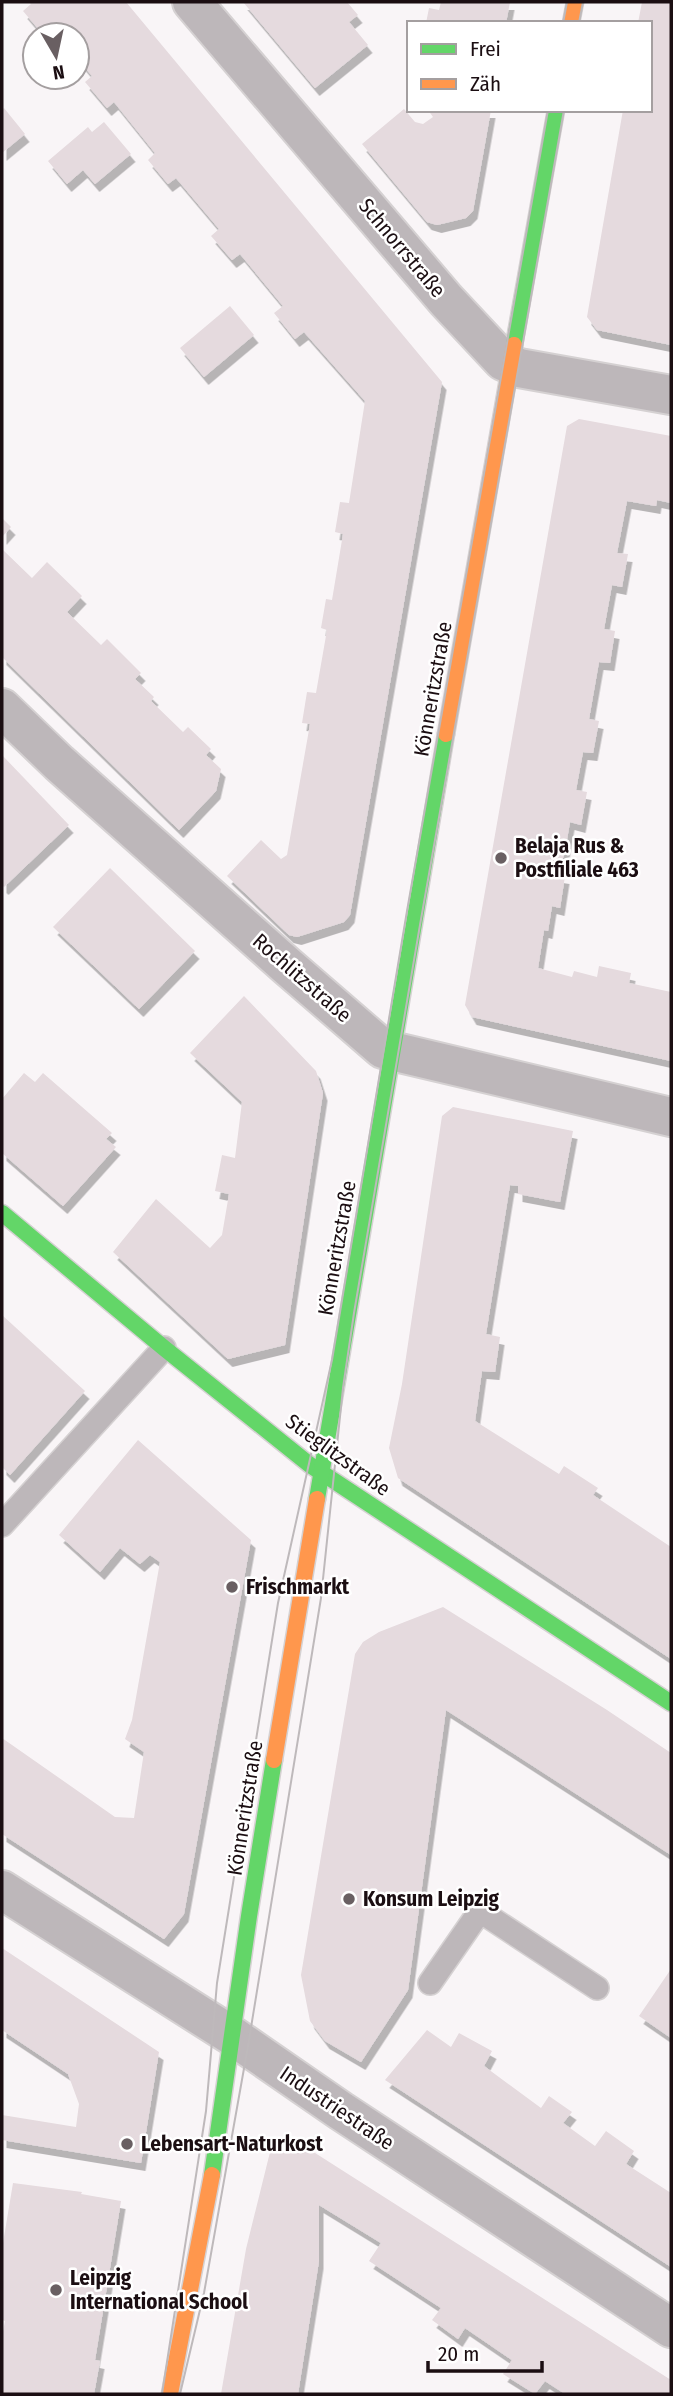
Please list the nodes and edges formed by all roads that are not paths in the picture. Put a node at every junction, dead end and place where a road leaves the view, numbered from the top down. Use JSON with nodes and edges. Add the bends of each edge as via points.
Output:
{"nodes":[{"id":1,"x":192,"y":2,"type":"edge"},
{"id":2,"x":575,"y":2,"type":"edge"},
{"id":3,"x":571,"y":21,"type":"edge"},
{"id":4,"x":556,"y":112,"type":"edge"},
{"id":5,"x":510,"y":366,"type":"junction"},
{"id":6,"x":671,"y":395,"type":"edge"},
{"id":7,"x":2,"y":708,"type":"edge"},
{"id":8,"x":391,"y":1052,"type":"junction"},
{"id":9,"x":671,"y":1117,"type":"edge"},
{"id":10,"x":2,"y":1213,"type":"edge"},
{"id":11,"x":164,"y":1348,"type":"junction"},
{"id":12,"x":321,"y":1473,"type":"junction"},
{"id":13,"x":2,"y":1525,"type":"edge"},
{"id":14,"x":671,"y":1703,"type":"edge"},
{"id":15,"x":2,"y":1890,"type":"edge"},
{"id":16,"x":430,"y":1983,"type":"dead end"},
{"id":17,"x":597,"y":1988,"type":"dead end"},
{"id":18,"x":231,"y":2035,"type":"junction"},
{"id":19,"x":671,"y":2328,"type":"edge"},
{"id":20,"x":170,"y":2394,"type":"edge"}],
"edges":[{"from":1,"to":5,"type":"street","name":"Schnorrstraße","via":[[446,300]]},
{"from":2,"to":3,"type":"main road"},
{"from":4,"to":5,"type":"main road","name":"Könneritzstraße"},
{"from":5,"to":6,"type":"street"},
{"from":5,"to":8,"type":"main road","name":"Könneritzstraße"},
{"from":7,"to":8,"type":"street","name":"Rochlitzstraße","via":[[276,957]]},
{"from":8,"to":9,"type":"street","name":"Rochlitzstraße"},
{"from":8,"to":12,"type":"main road","name":"Könneritzstraße"},
{"from":10,"to":11,"type":"main road","name":"Stieglitzstraße"},
{"from":11,"to":12,"type":"main road","name":"Stieglitzstraße"},
{"from":11,"to":13,"type":"lane"},
{"from":12,"to":14,"type":"main road","name":"Stieglitzstraße"},
{"from":12,"to":18,"type":"main road","name":"Könneritzstraße"},
{"from":15,"to":18,"type":"street","name":"Industriestraße"},
{"from":16,"to":17,"type":"lane","via":[[480,1911]]},
{"from":18,"to":19,"type":"street","name":"Industriestraße"},
{"from":18,"to":20,"type":"main road","name":"Könneritzstraße","via":[[215,2161]]}]}
